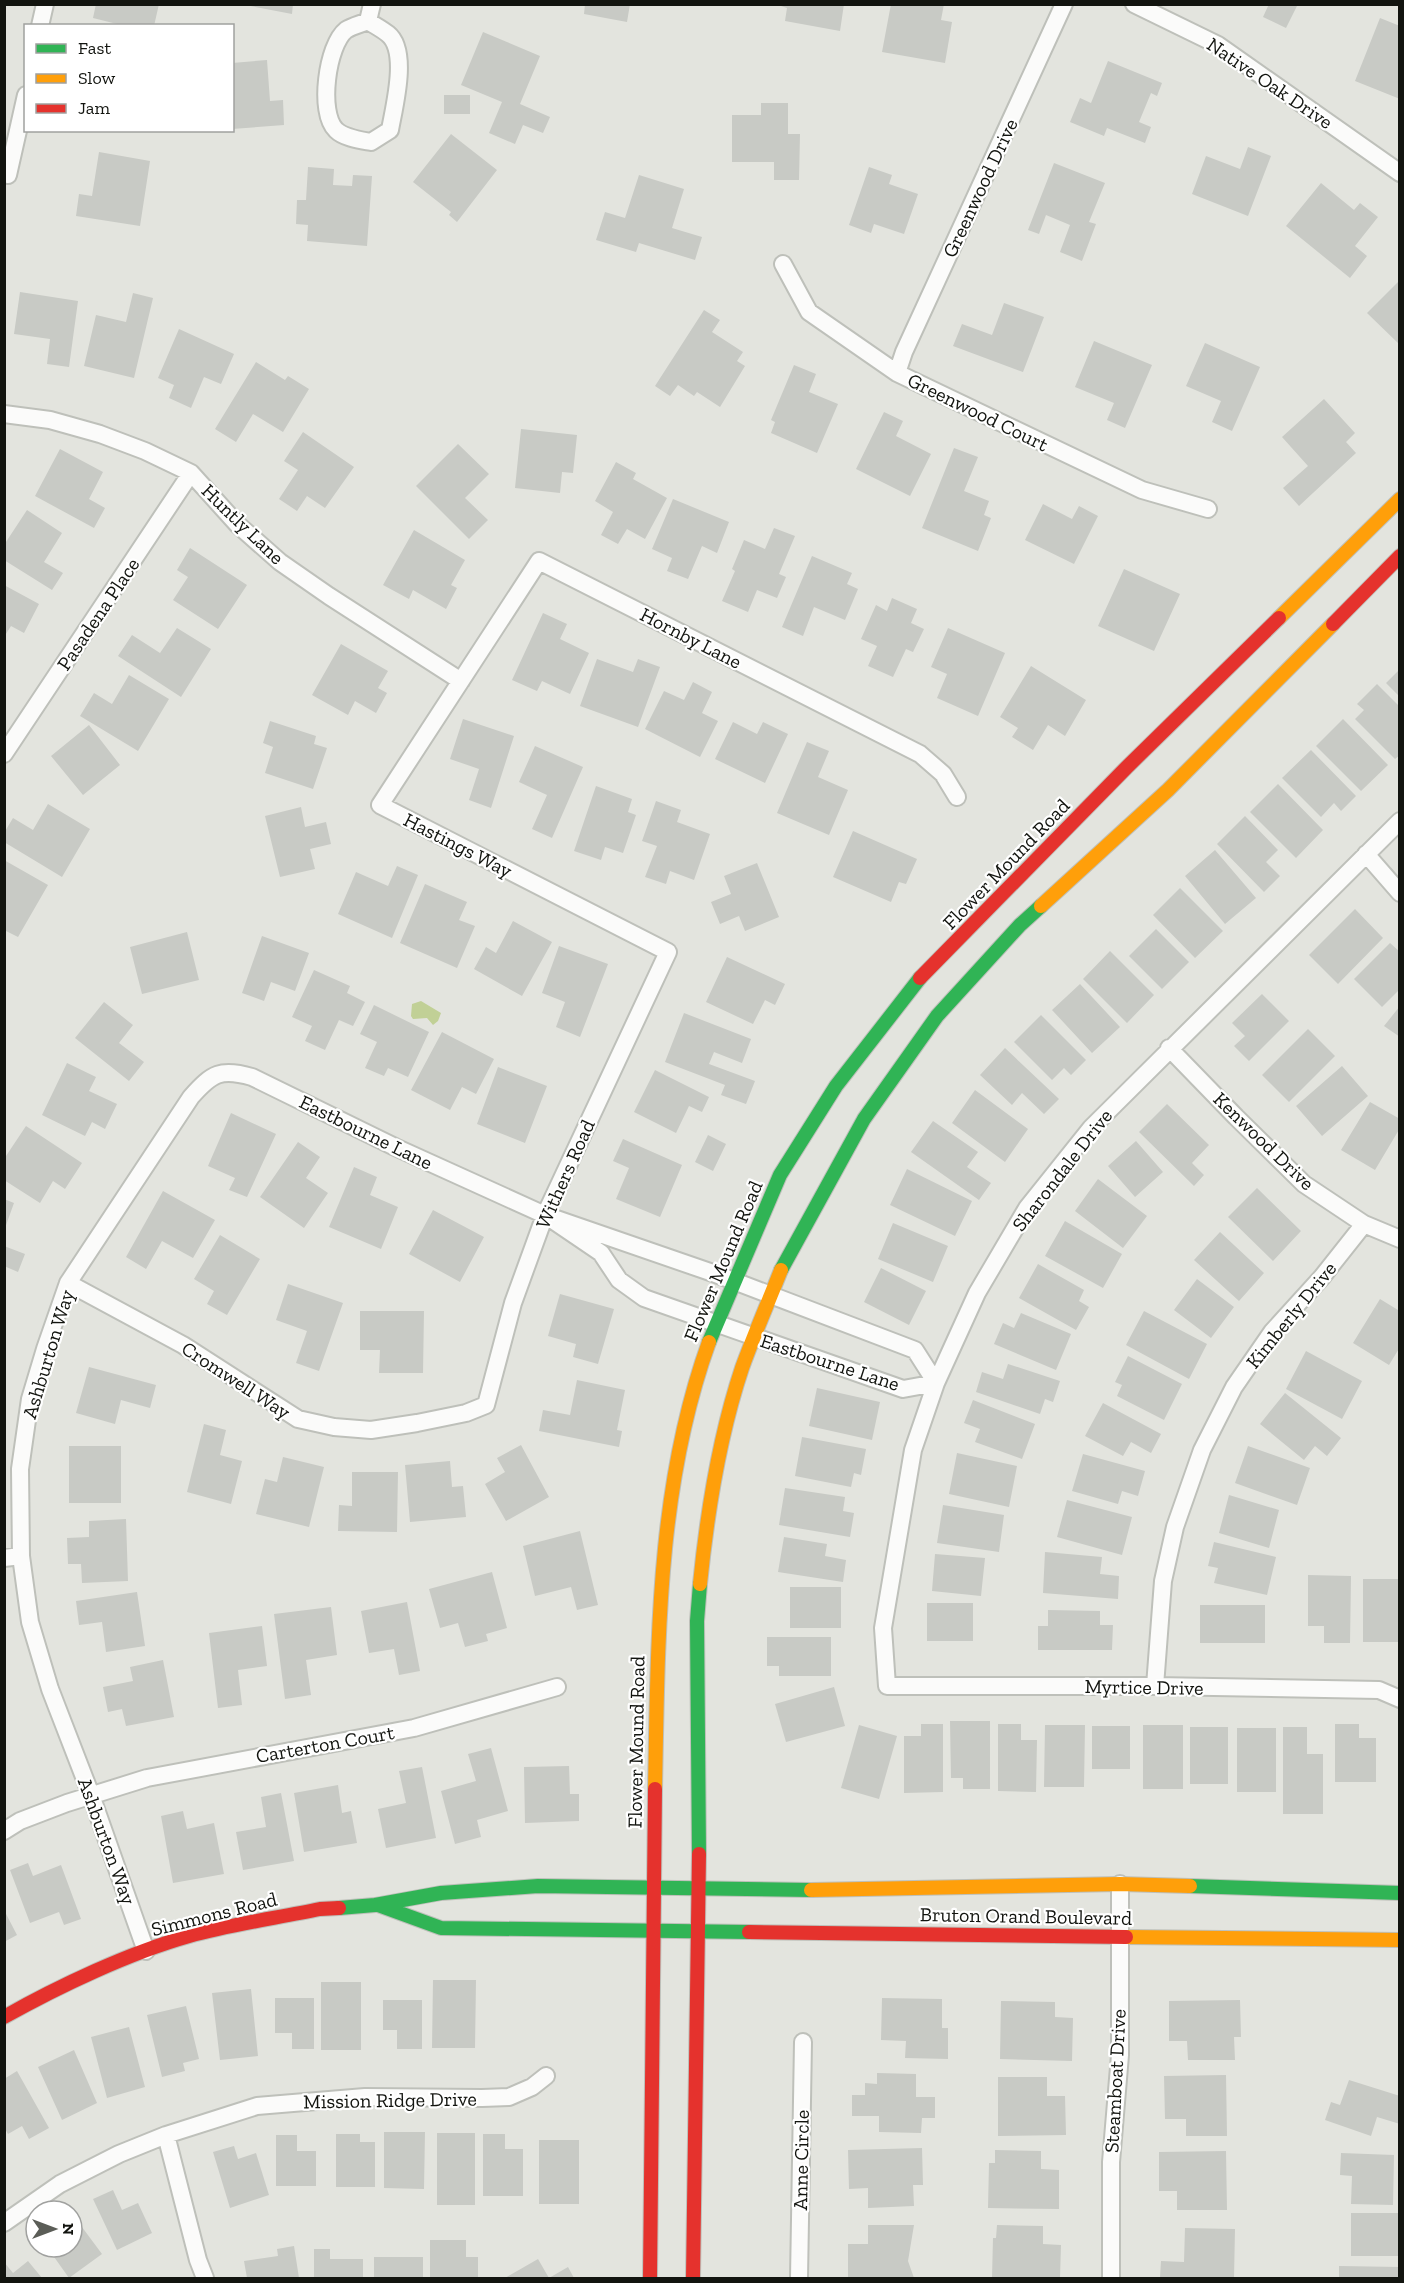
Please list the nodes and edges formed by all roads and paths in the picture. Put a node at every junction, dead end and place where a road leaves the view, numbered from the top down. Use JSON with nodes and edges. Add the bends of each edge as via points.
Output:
{"nodes":[{"id":1,"x":45,"y":4,"type":"edge"},
{"id":2,"x":372,"y":4,"type":"edge"},
{"id":3,"x":1064,"y":4,"type":"edge"},
{"id":4,"x":1134,"y":4,"type":"edge"},
{"id":5,"x":368,"y":21,"type":"junction"},
{"id":6,"x":40,"y":24,"type":"edge"},
{"id":7,"x":24,"y":103,"type":"edge"},
{"id":8,"x":1400,"y":173,"type":"edge"},
{"id":9,"x":8,"y":175,"type":"dead end"},
{"id":10,"x":783,"y":264,"type":"dead end"},
{"id":11,"x":897,"y":373,"type":"junction"},
{"id":12,"x":4,"y":414,"type":"edge"},
{"id":13,"x":191,"y":473,"type":"junction"},
{"id":14,"x":1400,"y":499,"type":"edge"},
{"id":15,"x":1208,"y":509,"type":"dead end"},
{"id":16,"x":1400,"y":556,"type":"edge"},
{"id":17,"x":460,"y":681,"type":"junction"},
{"id":18,"x":4,"y":754,"type":"edge"},
{"id":19,"x":957,"y":797,"type":"dead end"},
{"id":20,"x":1400,"y":821,"type":"edge"},
{"id":21,"x":1366,"y":854,"type":"junction"},
{"id":22,"x":1400,"y":893,"type":"edge"},
{"id":23,"x":668,"y":952,"type":"joint"},
{"id":24,"x":1170,"y":1048,"type":"junction"},
{"id":25,"x":191,"y":1097,"type":"joint"},
{"id":26,"x":545,"y":1215,"type":"junction"},
{"id":27,"x":1364,"y":1224,"type":"junction"},
{"id":28,"x":1400,"y":1239,"type":"edge"},
{"id":29,"x":734,"y":1281,"type":"junction"},
{"id":30,"x":68,"y":1283,"type":"junction"},
{"id":31,"x":771,"y":1296,"type":"junction"},
{"id":32,"x":716,"y":1323,"type":"junction"},
{"id":33,"x":753,"y":1337,"type":"junction"},
{"id":34,"x":936,"y":1383,"type":"junction"},
{"id":35,"x":486,"y":1405,"type":"joint"},
{"id":36,"x":13,"y":1557,"type":"edge"},
{"id":37,"x":887,"y":1686,"type":"joint"},
{"id":38,"x":1155,"y":1686,"type":"junction"},
{"id":39,"x":557,"y":1687,"type":"dead end"},
{"id":40,"x":1400,"y":1699,"type":"edge"},
{"id":41,"x":91,"y":1795,"type":"junction"},
{"id":42,"x":4,"y":1831,"type":"edge"},
{"id":43,"x":1120,"y":1884,"type":"junction"},
{"id":44,"x":653,"y":1888,"type":"junction"},
{"id":45,"x":698,"y":1889,"type":"junction"},
{"id":46,"x":1400,"y":1893,"type":"edge"},
{"id":47,"x":375,"y":1905,"type":"junction"},
{"id":48,"x":652,"y":1931,"type":"junction"},
{"id":49,"x":698,"y":1932,"type":"junction"},
{"id":50,"x":1120,"y":1937,"type":"junction"},
{"id":51,"x":1400,"y":1940,"type":"edge"},
{"id":52,"x":146,"y":1951,"type":"junction"},
{"id":53,"x":4,"y":2016,"type":"edge"},
{"id":54,"x":803,"y":2042,"type":"dead end"},
{"id":55,"x":546,"y":2076,"type":"dead end"},
{"id":56,"x":166,"y":2135,"type":"junction"},
{"id":57,"x":4,"y":2223,"type":"edge"},
{"id":58,"x":205,"y":2278,"type":"edge"},
{"id":59,"x":650,"y":2278,"type":"edge"},
{"id":60,"x":693,"y":2278,"type":"edge"},
{"id":61,"x":799,"y":2278,"type":"edge"},
{"id":62,"x":1111,"y":2278,"type":"edge"}],
"edges":[{"from":1,"to":6,"type":"street"},
{"from":2,"to":5,"type":"street"},
{"from":3,"to":11,"type":"street","name":"Greenwood Drive"},
{"from":4,"to":8,"type":"street","name":"Native Oak Drive","via":[[1218,45]]},
{"from":5,"to":5,"type":"street","via":[[346,31],[334,47],[325,98],[328,117],[336,130],[371,142],[390,130],[400,74],[390,35]]},
{"from":7,"to":9,"type":"street"},
{"from":10,"to":11,"type":"street","name":"Greenwood Court","via":[[809,312]]},
{"from":11,"to":15,"type":"street","name":"Greenwood Court","via":[[1142,490]]},
{"from":12,"to":13,"type":"street","name":"Huntly Lane","via":[[50,420],[100,434]]},
{"from":13,"to":17,"type":"street","name":"Huntly Lane","via":[[237,524],[280,562]]},
{"from":13,"to":18,"type":"street","name":"Pasadena Place"},
{"from":14,"to":29,"type":"main road","name":"Flower Mound Road","via":[[1118,776],[912,987],[836,1086],[780,1175]]},
{"from":16,"to":31,"type":"main road","via":[[1168,790],[1020,925],[937,1016],[864,1119],[786,1258]]},
{"from":17,"to":19,"type":"street","name":"Hornby Lane","via":[[539,561],[920,754],[943,774]]},
{"from":17,"to":23,"type":"street","name":"Hastings Way","via":[[380,806]]},
{"from":20,"to":21,"type":"street","name":"Sharondale Drive"},
{"from":21,"to":22,"type":"street"},
{"from":21,"to":24,"type":"street","name":"Sharondale Drive"},
{"from":23,"to":26,"type":"street","name":"Withers Road"},
{"from":24,"to":27,"type":"street","name":"Kenwood Drive","via":[[1304,1184]]},
{"from":24,"to":34,"type":"street","name":"Sharondale Drive","via":[[1090,1128],[1027,1208],[977,1293]]},
{"from":25,"to":26,"type":"street","name":"Eastbourne Lane","via":[[205,1081],[221,1072],[252,1077]]},
{"from":25,"to":30,"type":"street","name":"Ashburton Way"},
{"from":26,"to":29,"type":"street","name":"Eastbourne Lane"},
{"from":26,"to":32,"type":"street","name":"Eastbourne Lane","via":[[601,1253],[620,1280],[644,1299]]},
{"from":26,"to":35,"type":"street","name":"Withers Road","via":[[513,1303]]},
{"from":27,"to":28,"type":"street","name":"Kenwood Drive"},
{"from":27,"to":38,"type":"street","name":"Kimberly Drive","via":[[1272,1332],[1234,1387],[1202,1450],[1175,1527],[1163,1581]]},
{"from":29,"to":31,"type":"street","name":"Eastbourne Lane"},
{"from":29,"to":32,"type":"main road","name":"Flower Mound Road"},
{"from":30,"to":35,"type":"street","name":"Cromwell Way","via":[[183,1345],[298,1419],[334,1428],[371,1430],[417,1424]]},
{"from":30,"to":36,"type":"street","name":"Ashburton Way","via":[[30,1399]]},
{"from":31,"to":33,"type":"main road"},
{"from":31,"to":34,"type":"street","name":"Eastbourne Lane","via":[[915,1350]]},
{"from":32,"to":33,"type":"street","name":"Eastbourne Lane"},
{"from":32,"to":44,"type":"main road","name":"Flower Mound Road","via":[[699,1370],[678,1455],[665,1537],[658,1627]]},
{"from":33,"to":34,"type":"street","name":"Eastbourne Lane","via":[[903,1389]]},
{"from":33,"to":45,"type":"main road","via":[[725,1433],[705,1535],[697,1621]]},
{"from":34,"to":37,"type":"street","name":"Sharondale Drive","via":[[913,1450],[895,1551],[883,1628]]},
{"from":36,"to":41,"type":"street","name":"Ashburton Way","via":[[47,1678]]},
{"from":37,"to":38,"type":"street","name":"Myrtice Drive"},
{"from":38,"to":40,"type":"street","name":"Myrtice Drive","via":[[1379,1690]]},
{"from":39,"to":41,"type":"street","name":"Carterton Court","via":[[414,1728],[147,1778]]},
{"from":41,"to":42,"type":"street","name":"Carterton Court","via":[[20,1821]]},
{"from":41,"to":52,"type":"street","name":"Ashburton Way"},
{"from":43,"to":45,"type":"main road","name":"Bruton Orand Boulevard","via":[[787,1891]]},
{"from":43,"to":46,"type":"main road","name":"Bruton Orand Boulevard"},
{"from":43,"to":50,"type":"street","name":"Steamboat Drive"},
{"from":44,"to":45,"type":"main road","name":"Bruton Orand Boulevard"},
{"from":44,"to":47,"type":"main road","name":"Simmons Road","via":[[538,1886],[441,1893]]},
{"from":44,"to":48,"type":"main road","name":"Flower Mound Road"},
{"from":45,"to":49,"type":"main road"},
{"from":47,"to":48,"type":"main road","name":"Simmons Road","via":[[441,1928]]},
{"from":47,"to":52,"type":"main road","name":"Simmons Road","via":[[320,1909],[190,1936]]},
{"from":48,"to":49,"type":"main road","name":"Bruton Orand Boulevard"},
{"from":48,"to":59,"type":"main road","name":"Flower Mound Road"},
{"from":49,"to":50,"type":"main road","name":"Bruton Orand Boulevard"},
{"from":49,"to":60,"type":"main road"},
{"from":50,"to":51,"type":"main road","name":"Bruton Orand Boulevard"},
{"from":50,"to":62,"type":"street","name":"Steamboat Drive","via":[[1120,2055],[1111,2162]]},
{"from":52,"to":53,"type":"main road","name":"Simmons Road"},
{"from":54,"to":61,"type":"street","name":"Anne Circle"},
{"from":55,"to":56,"type":"street","name":"Mission Ridge Drive","via":[[532,2088],[509,2097],[365,2097],[257,2106]]},
{"from":56,"to":57,"type":"street","name":"Mission Ridge Drive","via":[[60,2184]]},
{"from":56,"to":58,"type":"street"}]}
